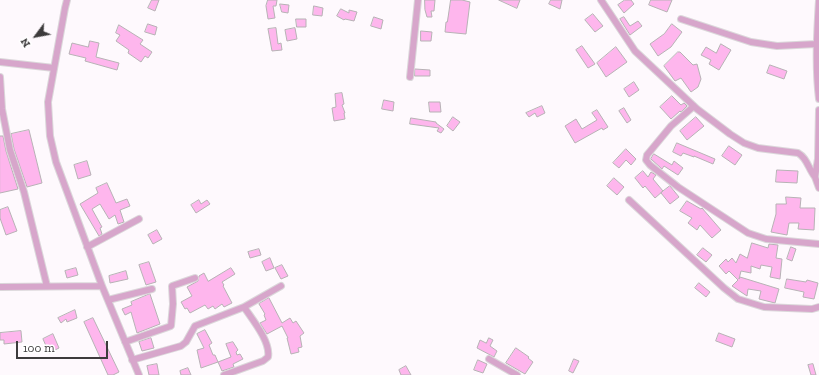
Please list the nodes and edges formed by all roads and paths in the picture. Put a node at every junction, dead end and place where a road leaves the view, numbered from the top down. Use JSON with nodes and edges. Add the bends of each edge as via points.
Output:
{"nodes":[{"id":1,"x":67,"y":0,"type":"edge"},
{"id":2,"x":418,"y":0,"type":"edge"},
{"id":3,"x":601,"y":0,"type":"edge"},
{"id":4,"x":818,"y":0,"type":"edge"},
{"id":5,"x":681,"y":19,"type":"dead end"},
{"id":6,"x":816,"y":44,"type":"junction"},
{"id":7,"x":0,"y":62,"type":"edge"},
{"id":8,"x":54,"y":68,"type":"junction"},
{"id":9,"x":410,"y":76,"type":"dead end"},
{"id":10,"x":0,"y":78,"type":"edge"},
{"id":11,"x":819,"y":99,"type":"edge"},
{"id":12,"x":694,"y":106,"type":"junction"},
{"id":13,"x":819,"y":110,"type":"edge"},
{"id":14,"x":1,"y":111,"type":"edge"},
{"id":15,"x":815,"y":177,"type":"junction"},
{"id":16,"x":819,"y":188,"type":"edge"},
{"id":17,"x":629,"y":200,"type":"dead end"},
{"id":18,"x":139,"y":219,"type":"dead end"},
{"id":19,"x":819,"y":244,"type":"edge"},
{"id":20,"x":87,"y":247,"type":"junction"},
{"id":21,"x":195,"y":278,"type":"dead end"},
{"id":22,"x":47,"y":286,"type":"junction"},
{"id":23,"x":102,"y":286,"type":"junction"},
{"id":24,"x":281,"y":286,"type":"dead end"},
{"id":25,"x":0,"y":287,"type":"edge"},
{"id":26,"x":152,"y":289,"type":"dead end"},
{"id":27,"x":108,"y":300,"type":"junction"},
{"id":28,"x":244,"y":307,"type":"junction"},
{"id":29,"x":819,"y":307,"type":"edge"},
{"id":30,"x":125,"y":342,"type":"junction"},
{"id":31,"x":489,"y":359,"type":"dead end"},
{"id":32,"x":132,"y":360,"type":"junction"},
{"id":33,"x":139,"y":375,"type":"edge"},
{"id":34,"x":224,"y":375,"type":"edge"},
{"id":35,"x":517,"y":375,"type":"edge"}],
"edges":[{"from":1,"to":8,"type":"street"},
{"from":2,"to":9,"type":"street"},
{"from":3,"to":12,"type":"street","via":[[636,51]]},
{"from":4,"to":6,"type":"street"},
{"from":5,"to":6,"type":"street","via":[[751,42],[776,46]]},
{"from":6,"to":11,"type":"street"},
{"from":7,"to":8,"type":"street"},
{"from":8,"to":20,"type":"street","via":[[48,102],[50,136],[56,162]]},
{"from":10,"to":14,"type":"street"},
{"from":12,"to":15,"type":"street","via":[[744,142],[758,148],[802,155]]},
{"from":12,"to":19,"type":"street","via":[[671,126],[647,155],[646,160],[650,165],[678,187],[748,233],[766,239]]},
{"from":13,"to":15,"type":"street"},
{"from":14,"to":22,"type":"street"},
{"from":15,"to":16,"type":"street"},
{"from":17,"to":29,"type":"street","via":[[738,299],[764,307]]},
{"from":18,"to":20,"type":"street"},
{"from":20,"to":23,"type":"street"},
{"from":21,"to":30,"type":"street","via":[[172,286],[174,304],[171,326]]},
{"from":22,"to":23,"type":"street"},
{"from":22,"to":25,"type":"street"},
{"from":23,"to":27,"type":"street"},
{"from":24,"to":28,"type":"street"},
{"from":26,"to":27,"type":"street"},
{"from":27,"to":30,"type":"street"},
{"from":28,"to":32,"type":"street","via":[[195,326],[182,346]]},
{"from":28,"to":34,"type":"street","via":[[262,334],[269,351],[268,357]]},
{"from":30,"to":32,"type":"street"},
{"from":31,"to":35,"type":"street"},
{"from":32,"to":33,"type":"street"}]}
